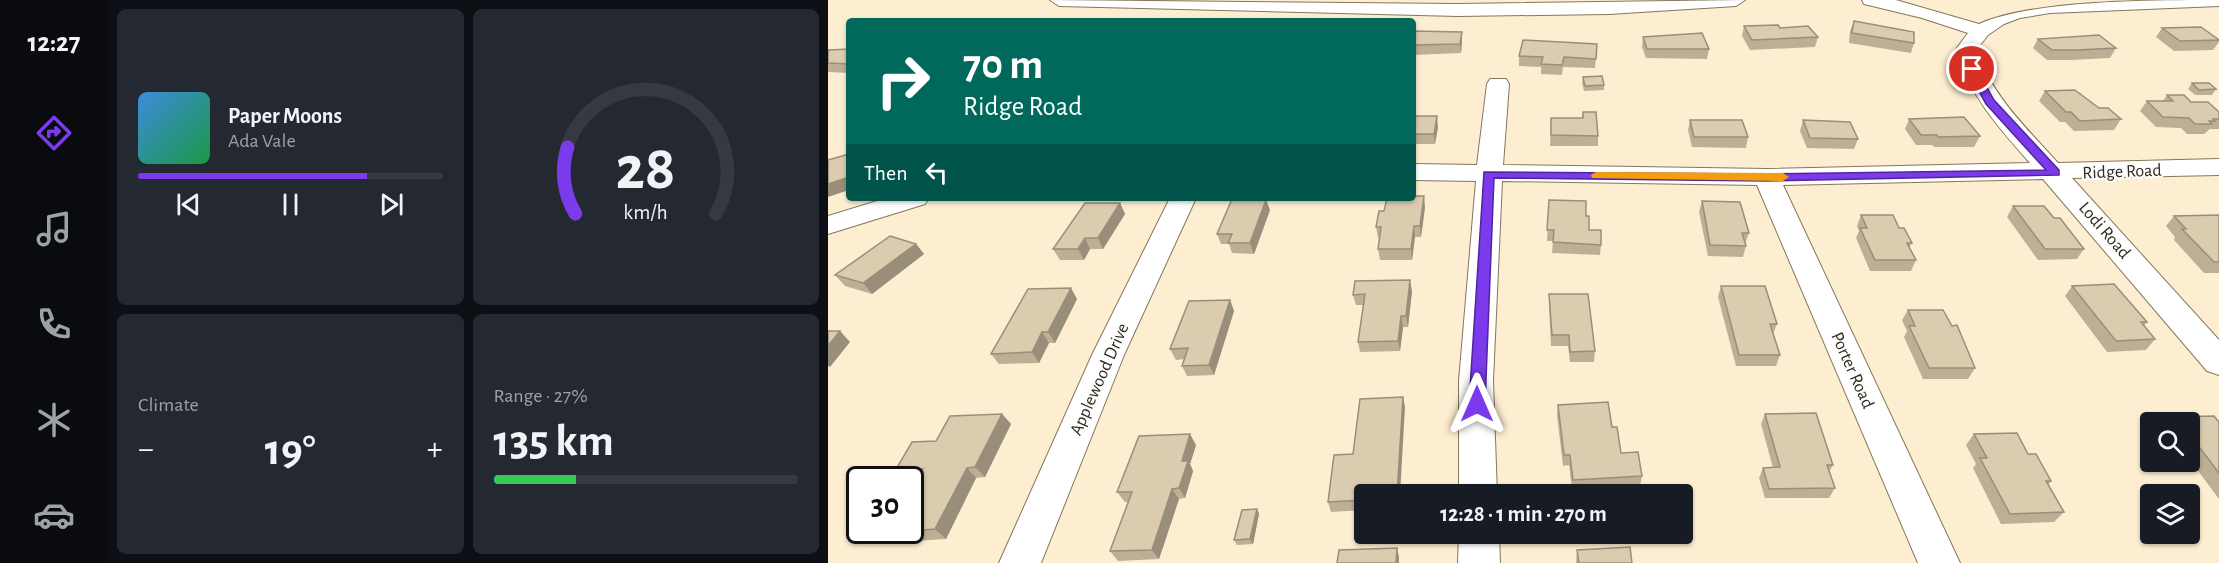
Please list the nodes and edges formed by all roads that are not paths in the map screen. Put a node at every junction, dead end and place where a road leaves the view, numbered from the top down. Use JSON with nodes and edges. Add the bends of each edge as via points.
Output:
{"nodes":[{"id":1,"x":1059,"y":0,"type":"edge"},
{"id":2,"x":1736,"y":0,"type":"edge"},
{"id":3,"x":1871,"y":0,"type":"edge"},
{"id":4,"x":2219,"y":0,"type":"edge"},
{"id":5,"x":1981,"y":31,"type":"junction"},
{"id":6,"x":1498,"y":84,"type":"dead end"},
{"id":7,"x":2219,"y":167,"type":"edge"},
{"id":8,"x":1416,"y":172,"type":"edge"},
{"id":9,"x":2055,"y":173,"type":"junction"},
{"id":10,"x":1489,"y":174,"type":"junction"},
{"id":11,"x":1767,"y":177,"type":"junction"},
{"id":12,"x":908,"y":201,"type":"edge"},
{"id":13,"x":1182,"y":201,"type":"edge"},
{"id":14,"x":828,"y":225,"type":"edge"},
{"id":15,"x":828,"y":246,"type":"edge"},
{"id":16,"x":2219,"y":362,"type":"edge"},
{"id":17,"x":1478,"y":484,"type":"edge"},
{"id":18,"x":1479,"y":544,"type":"edge"},
{"id":19,"x":1020,"y":563,"type":"edge"},
{"id":20,"x":1479,"y":563,"type":"edge"},
{"id":21,"x":1939,"y":563,"type":"edge"}],
"edges":[{"from":1,"to":2,"type":"street","via":[[1477,10],[1593,9]]},
{"from":3,"to":5,"type":"street","via":[[1928,12]]},
{"from":4,"to":5,"type":"street","via":[[2050,7],[2016,13]]},
{"from":5,"to":9,"type":"street","name":"Lodi Road","via":[[1966,49],[1972,69],[1990,102]]},
{"from":6,"to":10,"type":"street"},
{"from":7,"to":9,"type":"street","name":"Ridge Road"},
{"from":8,"to":10,"type":"street","name":"Ridge Road"},
{"from":9,"to":11,"type":"street","name":"Ridge Road"},
{"from":9,"to":16,"type":"street","name":"Lodi Road"},
{"from":10,"to":11,"type":"street","name":"Ridge Road"},
{"from":10,"to":17,"type":"street","via":[[1476,381]]},
{"from":11,"to":21,"type":"street","name":"Porter Road"},
{"from":12,"to":14,"type":"street"},
{"from":12,"to":15,"type":"street"},
{"from":13,"to":19,"type":"street","name":"Applewood Drive","via":[[1108,356]]},
{"from":18,"to":20,"type":"street"}]}
